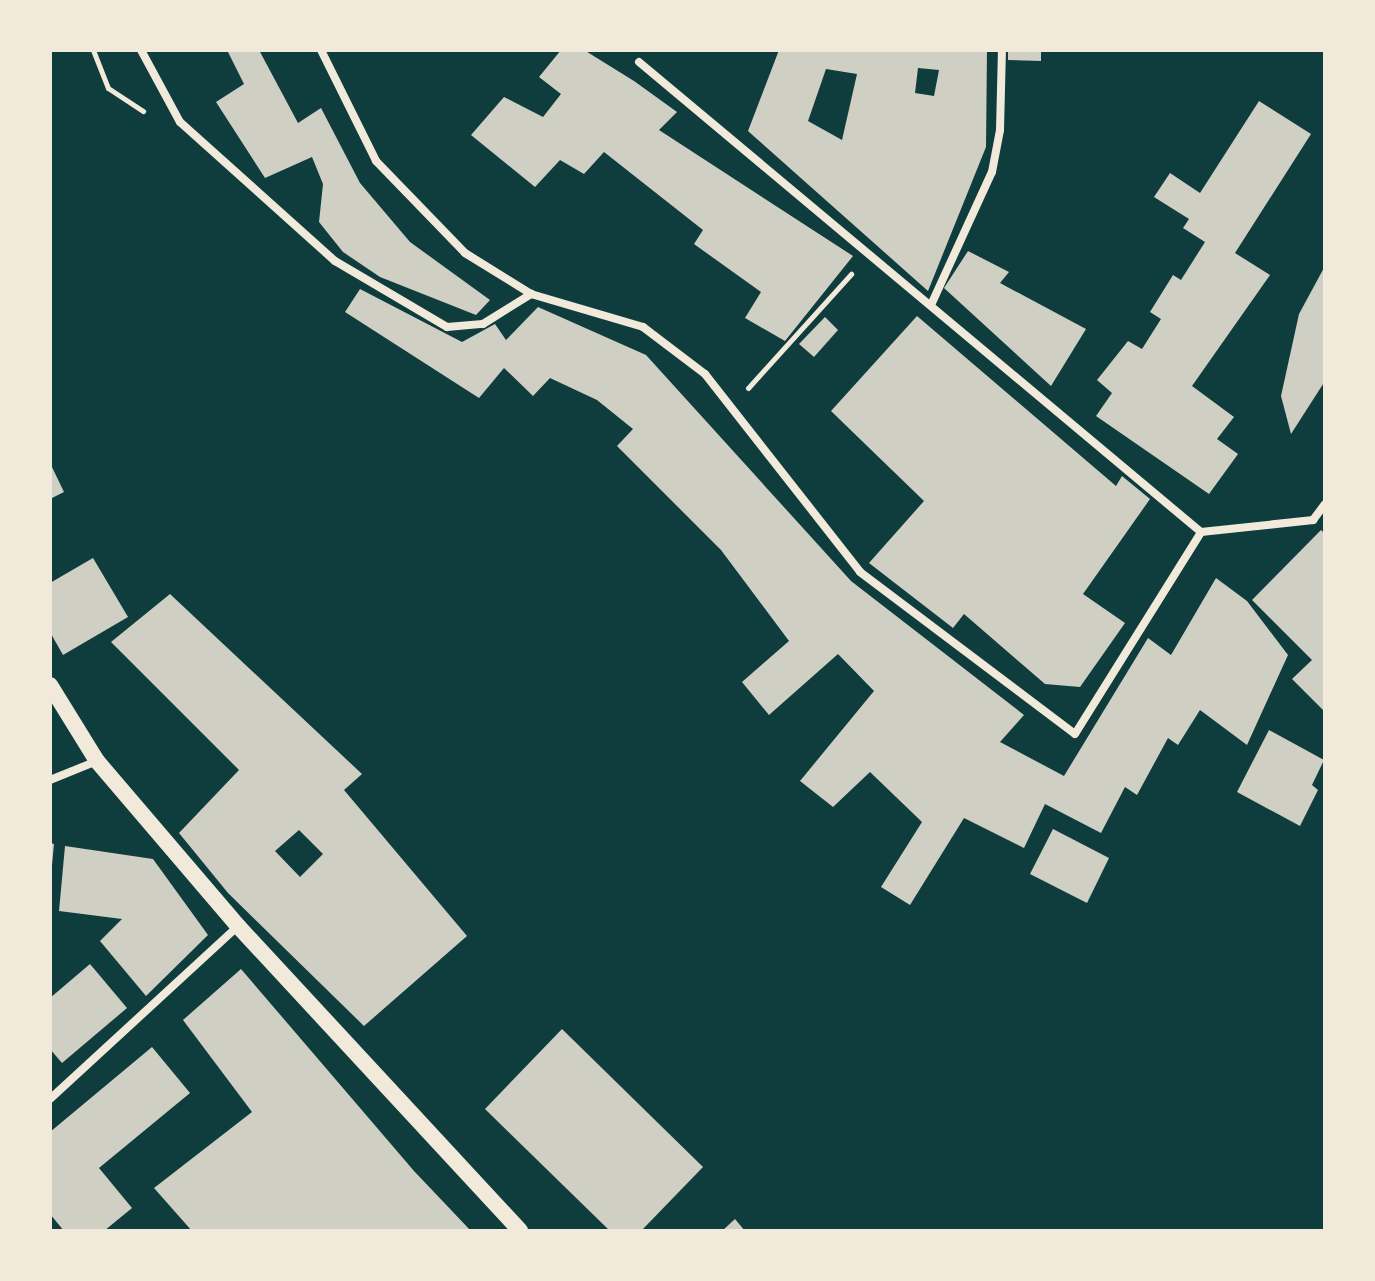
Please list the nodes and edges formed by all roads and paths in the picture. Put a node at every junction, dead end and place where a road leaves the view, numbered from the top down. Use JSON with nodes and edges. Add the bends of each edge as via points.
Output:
{"nodes":[{"id":1,"x":141,"y":50,"type":"edge"},
{"id":2,"x":321,"y":50,"type":"edge"},
{"id":3,"x":1002,"y":50,"type":"edge"},
{"id":4,"x":639,"y":62,"type":"dead end"},
{"id":5,"x":870,"y":251,"type":"junction"},
{"id":6,"x":531,"y":294,"type":"junction"},
{"id":7,"x":931,"y":305,"type":"junction"},
{"id":8,"x":731,"y":407,"type":"junction"},
{"id":9,"x":1325,"y":504,"type":"edge"},
{"id":10,"x":1201,"y":532,"type":"junction"},
{"id":11,"x":50,"y":685,"type":"edge"},
{"id":12,"x":97,"y":761,"type":"junction"},
{"id":13,"x":50,"y":780,"type":"edge"},
{"id":14,"x":238,"y":926,"type":"junction"},
{"id":15,"x":50,"y":1099,"type":"edge"},
{"id":16,"x":520,"y":1231,"type":"edge"}],
"edges":[{"from":1,"to":6,"type":"street","via":[[180,122],[335,261],[447,327],[483,324]]},
{"from":2,"to":6,"type":"street","via":[[376,161],[465,253]]},
{"from":3,"to":7,"type":"street","via":[[1000,130],[992,172]]},
{"from":4,"to":5,"type":"street"},
{"from":5,"to":7,"type":"street"},
{"from":5,"to":8,"type":"path"},
{"from":6,"to":8,"type":"street","via":[[643,327],[705,374]]},
{"from":7,"to":10,"type":"street"},
{"from":8,"to":10,"type":"street","via":[[860,572],[1075,734]]},
{"from":9,"to":10,"type":"street","via":[[1313,520]]},
{"from":11,"to":12,"type":"main road"},
{"from":12,"to":13,"type":"street"},
{"from":12,"to":14,"type":"main road"},
{"from":14,"to":15,"type":"street"},
{"from":14,"to":16,"type":"main road"}]}
